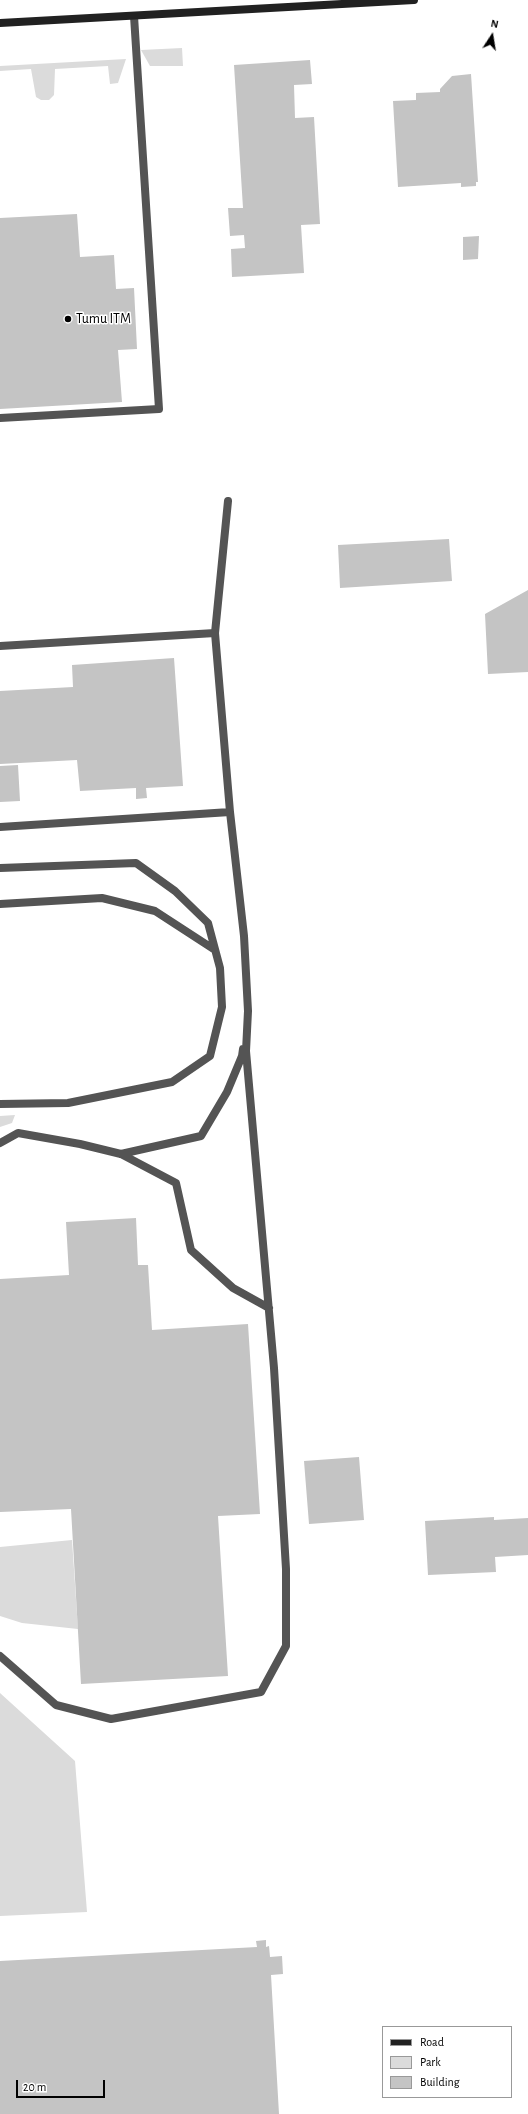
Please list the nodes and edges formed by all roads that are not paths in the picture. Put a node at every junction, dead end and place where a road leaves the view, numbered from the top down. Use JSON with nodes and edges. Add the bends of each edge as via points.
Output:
{"nodes":[{"id":1,"x":414,"y":0,"type":"edge"},
{"id":2,"x":134,"y":16,"type":"junction"},
{"id":3,"x":0,"y":23,"type":"edge"},
{"id":4,"x":0,"y":418,"type":"edge"},
{"id":5,"x":228,"y":501,"type":"dead end"},
{"id":6,"x":215,"y":633,"type":"junction"},
{"id":7,"x":0,"y":646,"type":"edge"},
{"id":8,"x":230,"y":812,"type":"junction"},
{"id":9,"x":0,"y":827,"type":"edge"},
{"id":10,"x":0,"y":868,"type":"edge"},
{"id":11,"x":0,"y":904,"type":"edge"},
{"id":12,"x":215,"y":950,"type":"junction"},
{"id":13,"x":248,"y":1011,"type":"junction"},
{"id":14,"x":0,"y":1104,"type":"edge"},
{"id":15,"x":0,"y":1143,"type":"edge"},
{"id":16,"x":121,"y":1154,"type":"junction"},
{"id":17,"x":269,"y":1308,"type":"junction"},
{"id":18,"x":0,"y":1656,"type":"edge"}],
"edges":[{"from":1,"to":2,"type":"street"},
{"from":2,"to":3,"type":"street"},
{"from":2,"to":4,"type":"lane","via":[[158,409]]},
{"from":5,"to":6,"type":"lane"},
{"from":6,"to":7,"type":"lane"},
{"from":6,"to":8,"type":"lane"},
{"from":8,"to":9,"type":"lane"},
{"from":8,"to":13,"type":"lane","via":[[244,936]]},
{"from":10,"to":12,"type":"lane","via":[[136,863],[176,891],[208,923]]},
{"from":11,"to":12,"type":"lane","via":[[102,898],[155,911]]},
{"from":12,"to":14,"type":"lane","via":[[220,968],[222,1007],[210,1056],[172,1082],[68,1103]]},
{"from":13,"to":16,"type":"lane","via":[[242,1056],[227,1092],[201,1136]]},
{"from":13,"to":17,"type":"lane","via":[[246,1051]]},
{"from":15,"to":16,"type":"lane","via":[[18,1133]]},
{"from":16,"to":17,"type":"lane","via":[[176,1183],[191,1250],[233,1288]]},
{"from":17,"to":18,"type":"lane","via":[[286,1570],[286,1646],[261,1692],[111,1719],[56,1705]]}]}
